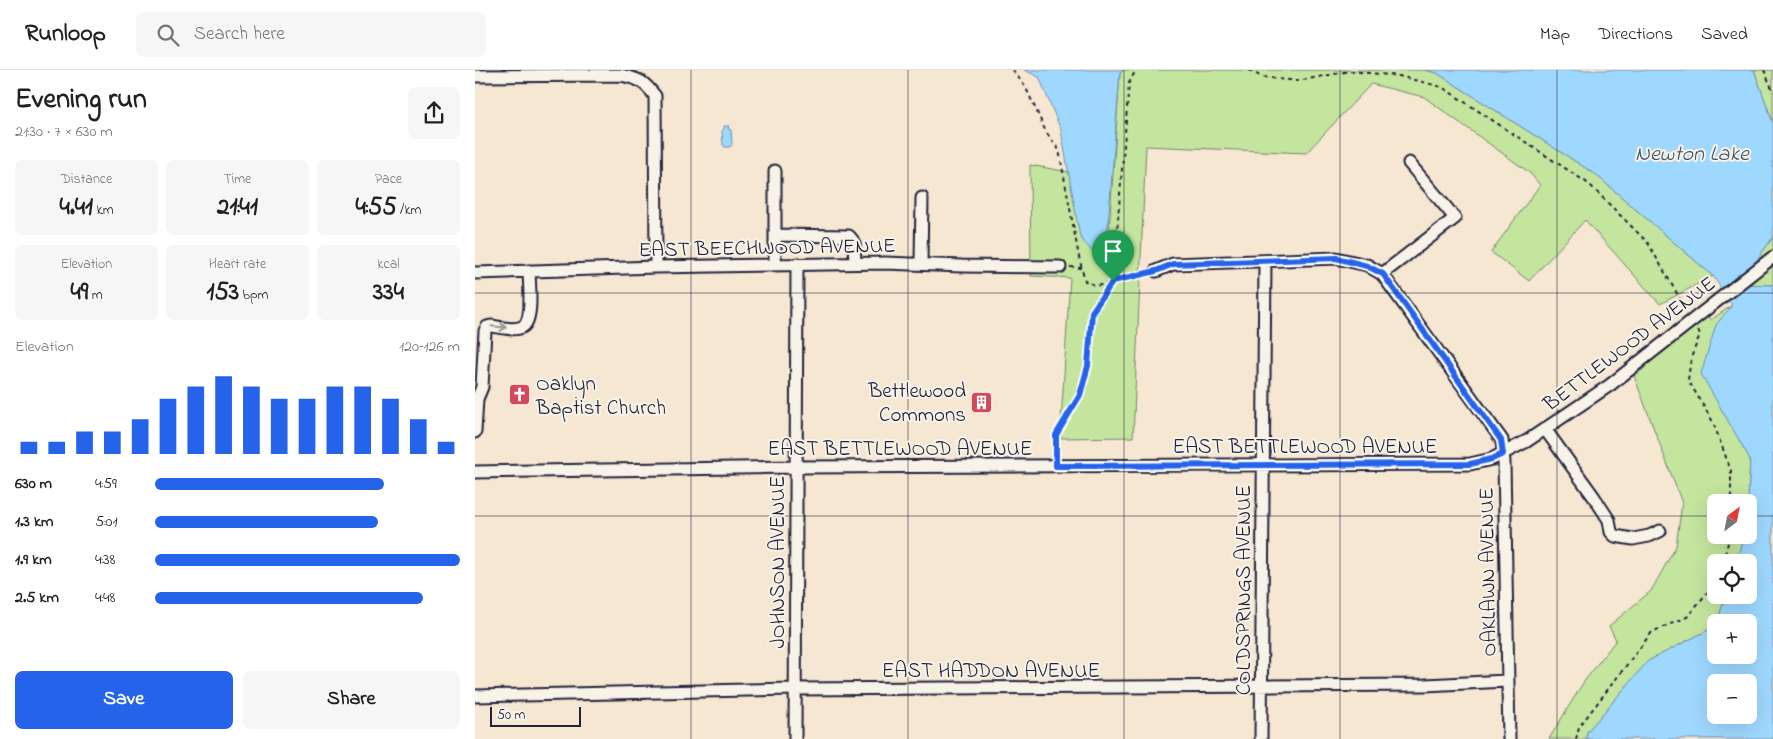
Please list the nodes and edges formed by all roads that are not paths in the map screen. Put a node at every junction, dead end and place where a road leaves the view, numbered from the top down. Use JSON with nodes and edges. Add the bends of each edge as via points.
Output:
{"nodes":[{"id":1,"x":475,"y":76,"type":"edge"},
{"id":2,"x":1409,"y":162,"type":"dead end"},
{"id":3,"x":775,"y":171,"type":"dead end"},
{"id":4,"x":922,"y":198,"type":"dead end"},
{"id":5,"x":775,"y":235,"type":"junction"},
{"id":6,"x":1773,"y":257,"type":"edge"},
{"id":7,"x":1265,"y":261,"type":"junction"},
{"id":8,"x":855,"y":263,"type":"junction"},
{"id":9,"x":797,"y":264,"type":"junction"},
{"id":10,"x":921,"y":264,"type":"junction"},
{"id":11,"x":775,"y":265,"type":"junction"},
{"id":12,"x":656,"y":267,"type":"junction"},
{"id":13,"x":1060,"y":267,"type":"dead end"},
{"id":14,"x":529,"y":271,"type":"junction"},
{"id":15,"x":1156,"y":271,"type":"road end"},
{"id":16,"x":1378,"y":271,"type":"junction"},
{"id":17,"x":475,"y":273,"type":"edge"},
{"id":18,"x":1545,"y":429,"type":"junction"},
{"id":19,"x":475,"y":432,"type":"edge"},
{"id":20,"x":1503,"y":454,"type":"junction"},
{"id":21,"x":1263,"y":465,"type":"junction"},
{"id":22,"x":796,"y":467,"type":"junction"},
{"id":23,"x":475,"y":472,"type":"edge"},
{"id":24,"x":1660,"y":531,"type":"dead end"},
{"id":25,"x":1507,"y":681,"type":"junction"},
{"id":26,"x":1261,"y":687,"type":"junction"},
{"id":27,"x":795,"y":689,"type":"junction"},
{"id":28,"x":475,"y":696,"type":"edge"},
{"id":29,"x":795,"y":739,"type":"edge"},
{"id":30,"x":1261,"y":739,"type":"edge"},
{"id":31,"x":1509,"y":739,"type":"edge"}],
"edges":[{"from":1,"to":12,"type":"street","via":[[621,75],[646,83],[655,96]]},
{"from":2,"to":16,"type":"street","via":[[1455,218]]},
{"from":3,"to":5,"type":"street"},
{"from":4,"to":10,"type":"street"},
{"from":5,"to":8,"type":"street","via":[[849,236],[854,242]]},
{"from":5,"to":11,"type":"street"},
{"from":6,"to":18,"type":"street","name":"BETTLEWOOD AVENUE","via":[[1610,385]]},
{"from":7,"to":15,"type":"street","via":[[1173,264]]},
{"from":7,"to":16,"type":"street","via":[[1336,258]]},
{"from":7,"to":21,"type":"street","name":"COLDSPRINGS AVENUE"},
{"from":8,"to":9,"type":"street","name":"EAST BEECHWOOD AVENUE"},
{"from":8,"to":10,"type":"street","name":"EAST BEECHWOOD AVENUE"},
{"from":9,"to":11,"type":"street","name":"EAST BEECHWOOD AVENUE"},
{"from":9,"to":22,"type":"street","name":"JOHNSON AVENUE"},
{"from":10,"to":13,"type":"street","name":"EAST BEECHWOOD AVENUE"},
{"from":11,"to":12,"type":"street","name":"EAST BEECHWOOD AVENUE"},
{"from":12,"to":14,"type":"street","name":"EAST BEECHWOOD AVENUE"},
{"from":14,"to":17,"type":"street","name":"EAST BEECHWOOD AVENUE"},
{"from":19,"to":14,"type":"street","one_way":true,"via":[[477,399],[482,387],[485,331],[491,326],[515,329],[526,324],[530,304]]},
{"from":16,"to":20,"type":"street","name":"OAKLAWN AVENUE","via":[[1501,440]]},
{"from":18,"to":20,"type":"street","name":"BETTLEWOOD AVENUE"},
{"from":18,"to":24,"type":"street","via":[[1594,497],[1615,536],[1633,539]]},
{"from":20,"to":21,"type":"street","name":"EAST BETTLEWOOD AVENUE","via":[[1470,464]]},
{"from":20,"to":25,"type":"street","name":"OAKLAWN AVENUE"},
{"from":21,"to":22,"type":"street","name":"EAST BETTLEWOOD AVENUE"},
{"from":21,"to":26,"type":"street","name":"COLDSPRINGS AVENUE"},
{"from":22,"to":23,"type":"street","name":"EAST BETTLEWOOD AVENUE"},
{"from":22,"to":27,"type":"street","name":"JOHNSON AVENUE"},
{"from":25,"to":26,"type":"street","name":"EAST HADDON AVENUE"},
{"from":25,"to":31,"type":"street","name":"OAKLAWN AVENUE"},
{"from":26,"to":27,"type":"street","name":"EAST HADDON AVENUE"},
{"from":26,"to":30,"type":"street","name":"COLDSPRINGS AVENUE"},
{"from":27,"to":28,"type":"street","name":"EAST HADDON AVENUE"},
{"from":27,"to":29,"type":"street","name":"JOHNSON AVENUE"}]}
